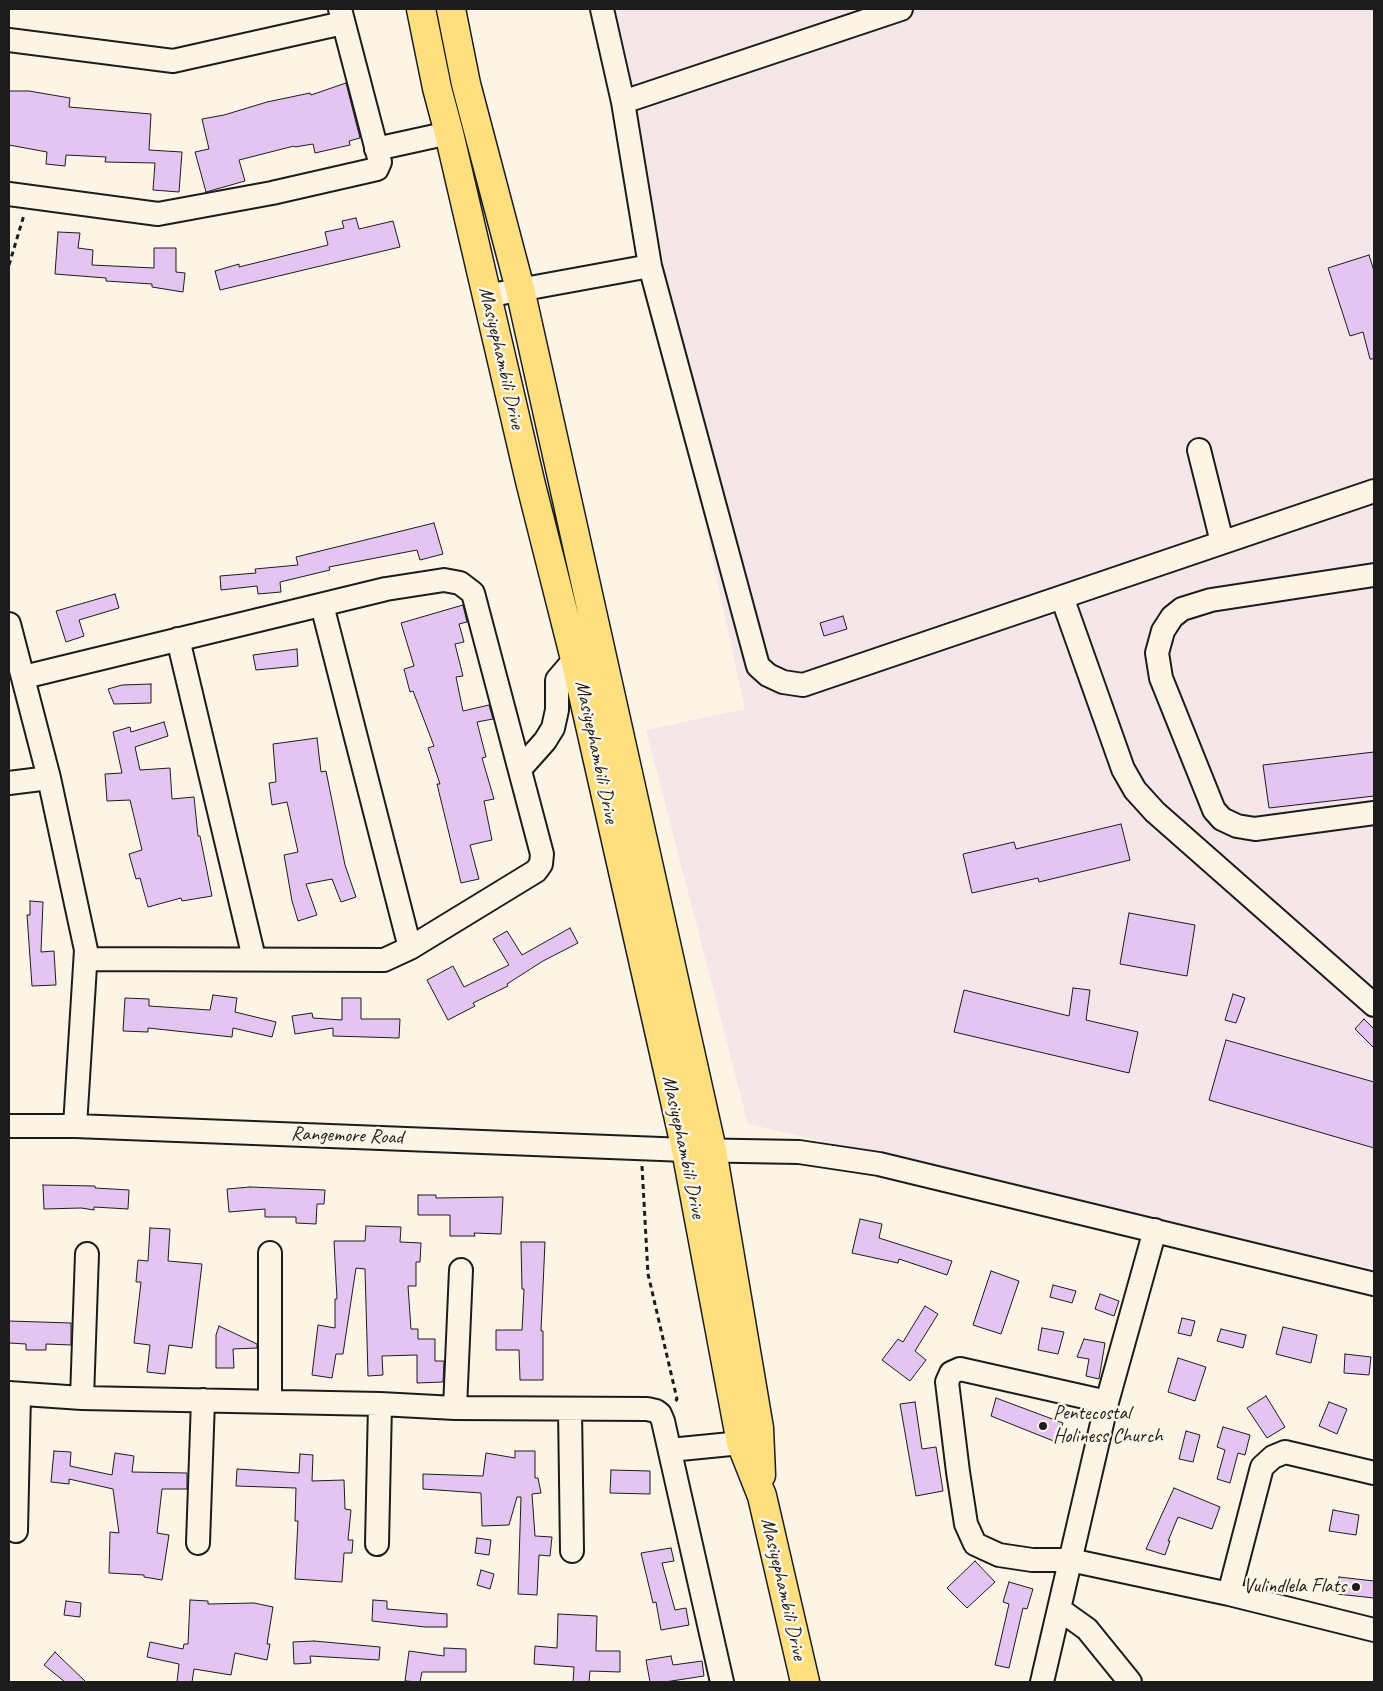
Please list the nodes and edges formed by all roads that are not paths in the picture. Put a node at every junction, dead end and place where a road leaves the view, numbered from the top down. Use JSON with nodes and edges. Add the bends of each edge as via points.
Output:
{"nodes":[{"id":1,"x":421,"y":9,"type":"edge"},
{"id":2,"x":451,"y":9,"type":"edge"},
{"id":3,"x":602,"y":9,"type":"edge"},
{"id":4,"x":901,"y":9,"type":"edge"},
{"id":5,"x":342,"y":16,"type":"edge"},
{"id":6,"x":9,"y":40,"type":"edge"},
{"id":7,"x":623,"y":102,"type":"junction"},
{"id":8,"x":449,"y":133,"type":"junction"},
{"id":9,"x":376,"y":149,"type":"junction"},
{"id":10,"x":19,"y":196,"type":"edge"},
{"id":11,"x":650,"y":266,"type":"junction"},
{"id":12,"x":520,"y":289,"type":"junction"},
{"id":13,"x":486,"y":296,"type":"junction"},
{"id":14,"x":1199,"y":450,"type":"dead end"},
{"id":15,"x":1374,"y":491,"type":"edge"},
{"id":16,"x":1222,"y":542,"type":"junction"},
{"id":17,"x":1374,"y":575,"type":"edge"},
{"id":18,"x":1062,"y":597,"type":"junction"},
{"id":19,"x":322,"y":605,"type":"junction"},
{"id":20,"x":9,"y":624,"type":"edge"},
{"id":21,"x":178,"y":639,"type":"junction"},
{"id":22,"x":575,"y":659,"type":"junction"},
{"id":23,"x":24,"y":678,"type":"junction"},
{"id":24,"x":520,"y":769,"type":"junction"},
{"id":25,"x":49,"y":778,"type":"junction"},
{"id":26,"x":9,"y":783,"type":"edge"},
{"id":27,"x":1374,"y":813,"type":"edge"},
{"id":28,"x":410,"y":948,"type":"junction"},
{"id":29,"x":254,"y":958,"type":"junction"},
{"id":30,"x":86,"y":959,"type":"junction"},
{"id":31,"x":1374,"y":1005,"type":"edge"},
{"id":32,"x":9,"y":1126,"type":"edge"},
{"id":33,"x":75,"y":1126,"type":"junction"},
{"id":34,"x":699,"y":1150,"type":"junction"},
{"id":35,"x":1155,"y":1230,"type":"junction"},
{"id":36,"x":270,"y":1253,"type":"dead end"},
{"id":37,"x":87,"y":1254,"type":"dead end"},
{"id":38,"x":462,"y":1270,"type":"dead end"},
{"id":39,"x":1374,"y":1284,"type":"edge"},
{"id":40,"x":14,"y":1394,"type":"edge"},
{"id":41,"x":82,"y":1398,"type":"junction"},
{"id":42,"x":203,"y":1400,"type":"junction"},
{"id":43,"x":270,"y":1401,"type":"junction"},
{"id":44,"x":1107,"y":1402,"type":"junction"},
{"id":45,"x":380,"y":1404,"type":"junction"},
{"id":46,"x":455,"y":1408,"type":"junction"},
{"id":47,"x":570,"y":1410,"type":"junction"},
{"id":48,"x":741,"y":1442,"type":"junction"},
{"id":49,"x":670,"y":1450,"type":"junction"},
{"id":50,"x":1374,"y":1473,"type":"edge"},
{"id":51,"x":762,"y":1496,"type":"junction"},
{"id":52,"x":16,"y":1531,"type":"dead end"},
{"id":53,"x":198,"y":1542,"type":"dead end"},
{"id":54,"x":377,"y":1544,"type":"dead end"},
{"id":55,"x":572,"y":1551,"type":"dead end"},
{"id":56,"x":1070,"y":1560,"type":"junction"},
{"id":57,"x":1230,"y":1594,"type":"junction"},
{"id":58,"x":1059,"y":1609,"type":"junction"},
{"id":59,"x":1374,"y":1630,"type":"edge"},
{"id":60,"x":722,"y":1682,"type":"edge"},
{"id":61,"x":805,"y":1682,"type":"edge"},
{"id":62,"x":1042,"y":1682,"type":"edge"},
{"id":63,"x":1130,"y":1682,"type":"edge"}],
"edges":[{"from":1,"to":8,"type":"main road","name":"Masiyephambili Drive"},
{"from":2,"to":12,"type":"main road","name":"Masiyephambili Drive","via":[[466,84]]},
{"from":3,"to":7,"type":"street"},
{"from":4,"to":7,"type":"street"},
{"from":5,"to":6,"type":"street","via":[[173,60]]},
{"from":5,"to":9,"type":"street"},
{"from":7,"to":11,"type":"street"},
{"from":8,"to":9,"type":"street"},
{"from":8,"to":13,"type":"main road","name":"Masiyephambili Drive"},
{"from":9,"to":10,"type":"street","via":[[380,162],[377,170],[165,213]]},
{"from":11,"to":12,"type":"street"},
{"from":11,"to":18,"type":"street","via":[[758,666],[768,675],[803,686]]},
{"from":12,"to":13,"type":"street"},
{"from":12,"to":34,"type":"main road","name":"Masiyephambili Drive"},
{"from":13,"to":22,"type":"main road","name":"Masiyephambili Drive"},
{"from":14,"to":16,"type":"street"},
{"from":15,"to":16,"type":"street"},
{"from":16,"to":18,"type":"street"},
{"from":17,"to":27,"type":"street","via":[[1211,600],[1182,610],[1172,617],[1157,652],[1161,678],[1214,810],[1222,818],[1237,826],[1255,829]]},
{"from":18,"to":31,"type":"street","via":[[1123,769],[1135,790],[1155,812]]},
{"from":19,"to":21,"type":"street"},
{"from":19,"to":24,"type":"street","via":[[386,589],[444,580],[454,580],[470,589]]},
{"from":19,"to":28,"type":"street"},
{"from":20,"to":23,"type":"street"},
{"from":21,"to":23,"type":"street"},
{"from":21,"to":29,"type":"street"},
{"from":22,"to":24,"type":"street","via":[[557,680],[553,728]]},
{"from":22,"to":34,"type":"main road","name":"Masiyephambili Drive"},
{"from":23,"to":25,"type":"street"},
{"from":24,"to":28,"type":"street","via":[[542,854],[539,868]]},
{"from":25,"to":26,"type":"street"},
{"from":25,"to":30,"type":"street"},
{"from":28,"to":29,"type":"street","via":[[375,962]]},
{"from":29,"to":30,"type":"street"},
{"from":30,"to":33,"type":"street"},
{"from":32,"to":33,"type":"street","name":"Rangemore Road"},
{"from":33,"to":34,"type":"street","name":"Rangemore Road"},
{"from":34,"to":35,"type":"street","name":"Rangemore Road","via":[[837,1156]]},
{"from":34,"to":48,"type":"main road","name":"Masiyephambili Drive"},
{"from":34,"to":51,"type":"main road","name":"Masiyephambili Drive","via":[[760,1428]]},
{"from":35,"to":39,"type":"street","name":"Rangemore Road"},
{"from":35,"to":44,"type":"street"},
{"from":36,"to":43,"type":"street"},
{"from":37,"to":41,"type":"street"},
{"from":38,"to":46,"type":"street"},
{"from":40,"to":41,"type":"street"},
{"from":40,"to":52,"type":"street"},
{"from":41,"to":42,"type":"street"},
{"from":42,"to":43,"type":"street"},
{"from":42,"to":53,"type":"street"},
{"from":43,"to":45,"type":"street"},
{"from":44,"to":56,"type":"street"},
{"from":44,"to":56,"type":"street","via":[[960,1369],[951,1373],[947,1382],[966,1524],[975,1544],[999,1555]]},
{"from":45,"to":46,"type":"street"},
{"from":45,"to":54,"type":"street"},
{"from":46,"to":47,"type":"street"},
{"from":47,"to":49,"type":"street","via":[[647,1409],[660,1414]]},
{"from":47,"to":55,"type":"street"},
{"from":48,"to":49,"type":"street"},
{"from":48,"to":51,"type":"main road","name":"Masiyephambili Drive"},
{"from":49,"to":60,"type":"street"},
{"from":50,"to":57,"type":"street","via":[[1285,1452],[1262,1467]]},
{"from":51,"to":61,"type":"main road","name":"Masiyephambili Drive"},
{"from":56,"to":57,"type":"street"},
{"from":56,"to":58,"type":"street"},
{"from":57,"to":59,"type":"street"},
{"from":58,"to":62,"type":"street"},
{"from":58,"to":63,"type":"street","via":[[1087,1629]]}]}
